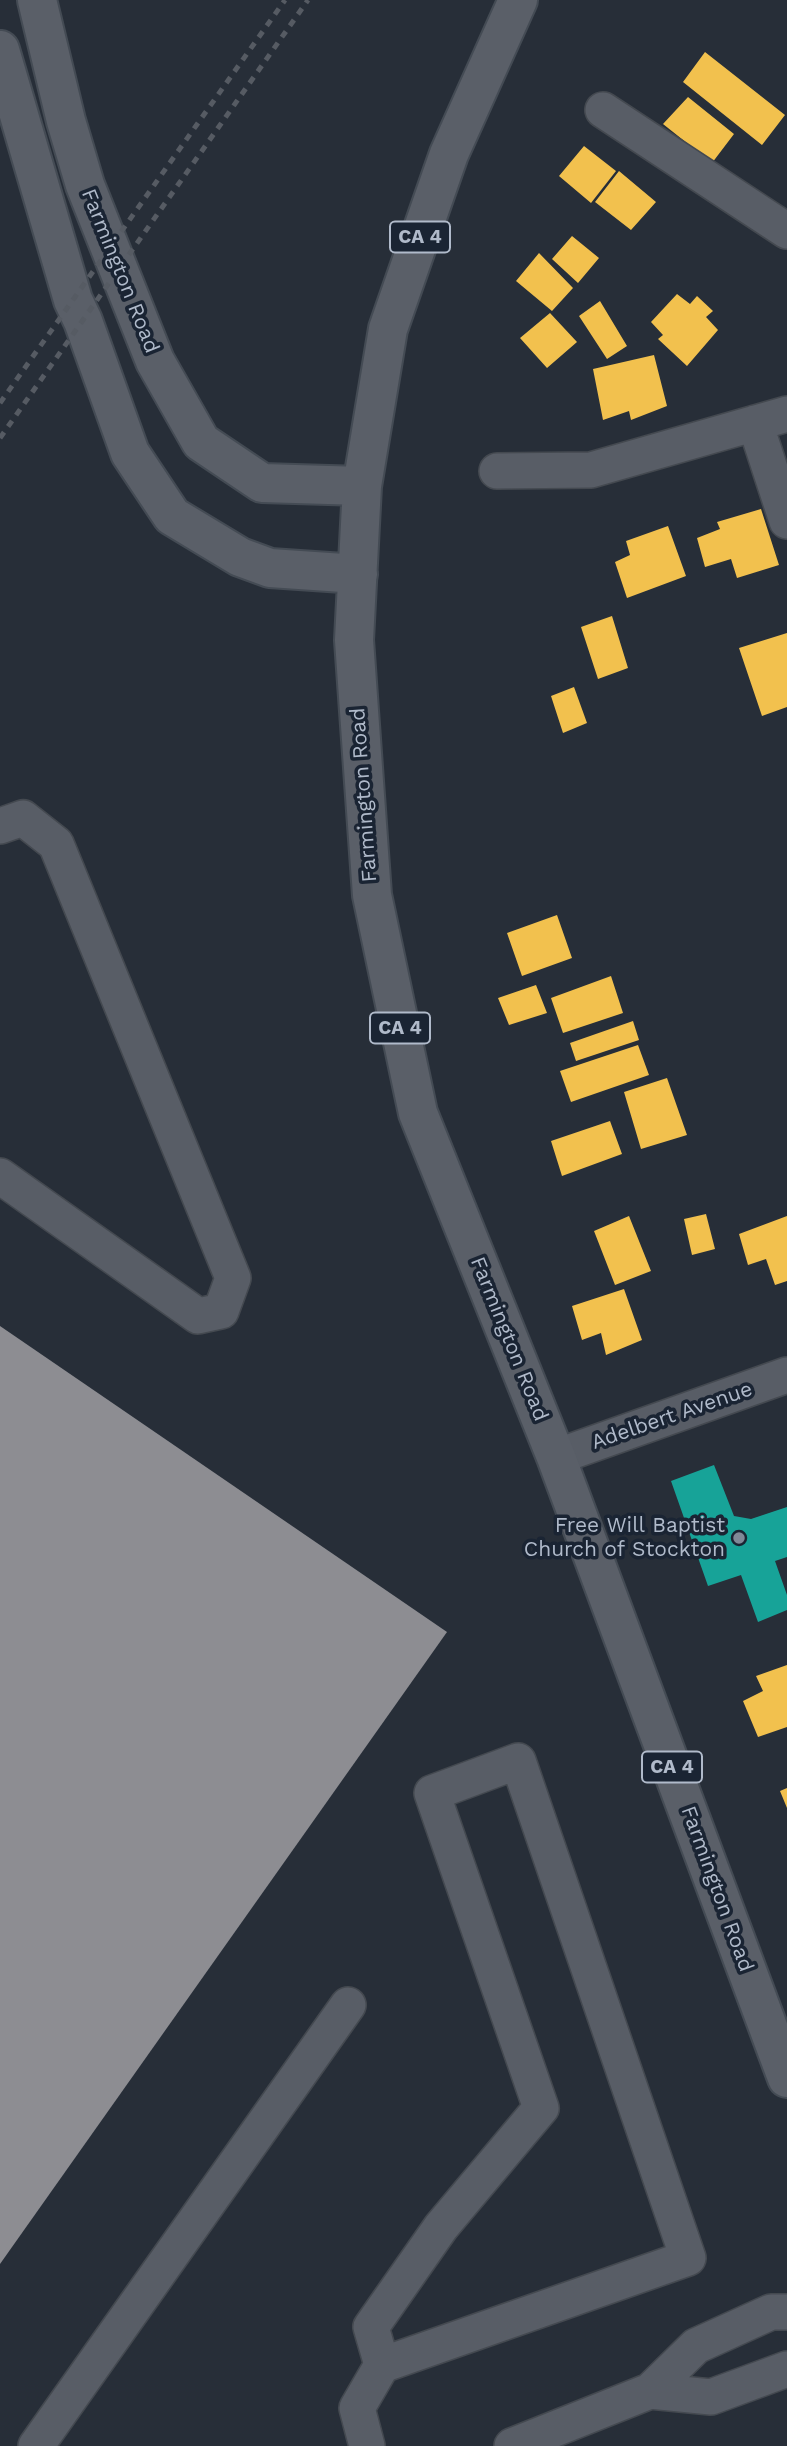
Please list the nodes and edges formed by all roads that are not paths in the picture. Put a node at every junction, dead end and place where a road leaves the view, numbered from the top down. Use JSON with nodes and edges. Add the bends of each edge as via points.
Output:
{"nodes":[{"id":1,"x":37,"y":0,"type":"edge"},
{"id":2,"x":518,"y":0,"type":"edge"},
{"id":3,"x":0,"y":50,"type":"edge"},
{"id":4,"x":603,"y":110,"type":"dead end"},
{"id":5,"x":787,"y":231,"type":"edge"},
{"id":6,"x":771,"y":418,"type":"edge"},
{"id":7,"x":497,"y":471,"type":"dead end"},
{"id":8,"x":362,"y":486,"type":"junction"},
{"id":9,"x":787,"y":521,"type":"edge"},
{"id":10,"x":358,"y":574,"type":"junction"},
{"id":11,"x":0,"y":826,"type":"edge"},
{"id":12,"x":0,"y":1176,"type":"edge"},
{"id":13,"x":787,"y":1375,"type":"edge"},
{"id":14,"x":556,"y":1457,"type":"junction"},
{"id":15,"x":348,"y":2004,"type":"dead end"},
{"id":16,"x":787,"y":2078,"type":"edge"},
{"id":17,"x":787,"y":2312,"type":"edge"},
{"id":18,"x":382,"y":2365,"type":"junction"},
{"id":19,"x":787,"y":2369,"type":"edge"},
{"id":20,"x":650,"y":2391,"type":"junction"},
{"id":21,"x":36,"y":2446,"type":"edge"},
{"id":22,"x":367,"y":2446,"type":"edge"},
{"id":23,"x":512,"y":2446,"type":"edge"}],
"edges":[{"from":1,"to":8,"type":"main road","name":"Farmington Road","via":[[85,185],[155,361],[201,442],[262,483]]},
{"from":2,"to":8,"type":"main road","number":"CA 4","via":[[449,154],[388,328]]},
{"from":3,"to":10,"type":"main road","via":[[73,300],[130,453],[172,516],[240,557],[270,568]]},
{"from":4,"to":5,"type":"street"},
{"from":6,"to":7,"type":"street","via":[[591,470]]},
{"from":6,"to":9,"type":"street"},
{"from":8,"to":10,"type":"main road","name":"Farmington Road","number":"CA 4"},
{"from":10,"to":14,"type":"main road","name":"Farmington Road","number":"CA 4","via":[[354,640],[372,895],[418,1113]]},
{"from":11,"to":12,"type":"street","via":[[23,818],[56,844],[233,1278],[221,1311],[198,1316]]},
{"from":13,"to":14,"type":"street","name":"Adelbert Avenue"},
{"from":14,"to":16,"type":"main road","name":"Farmington Road","number":"CA 4"},
{"from":15,"to":21,"type":"street"},
{"from":17,"to":20,"type":"street","via":[[771,2312],[696,2346]]},
{"from":18,"to":18,"type":"street","via":[[688,2258],[518,1761],[432,1793],[541,2108],[441,2227],[371,2327]]},
{"from":18,"to":22,"type":"street","via":[[358,2408]]},
{"from":19,"to":20,"type":"street","via":[[711,2397]]},
{"from":20,"to":23,"type":"street"}]}
